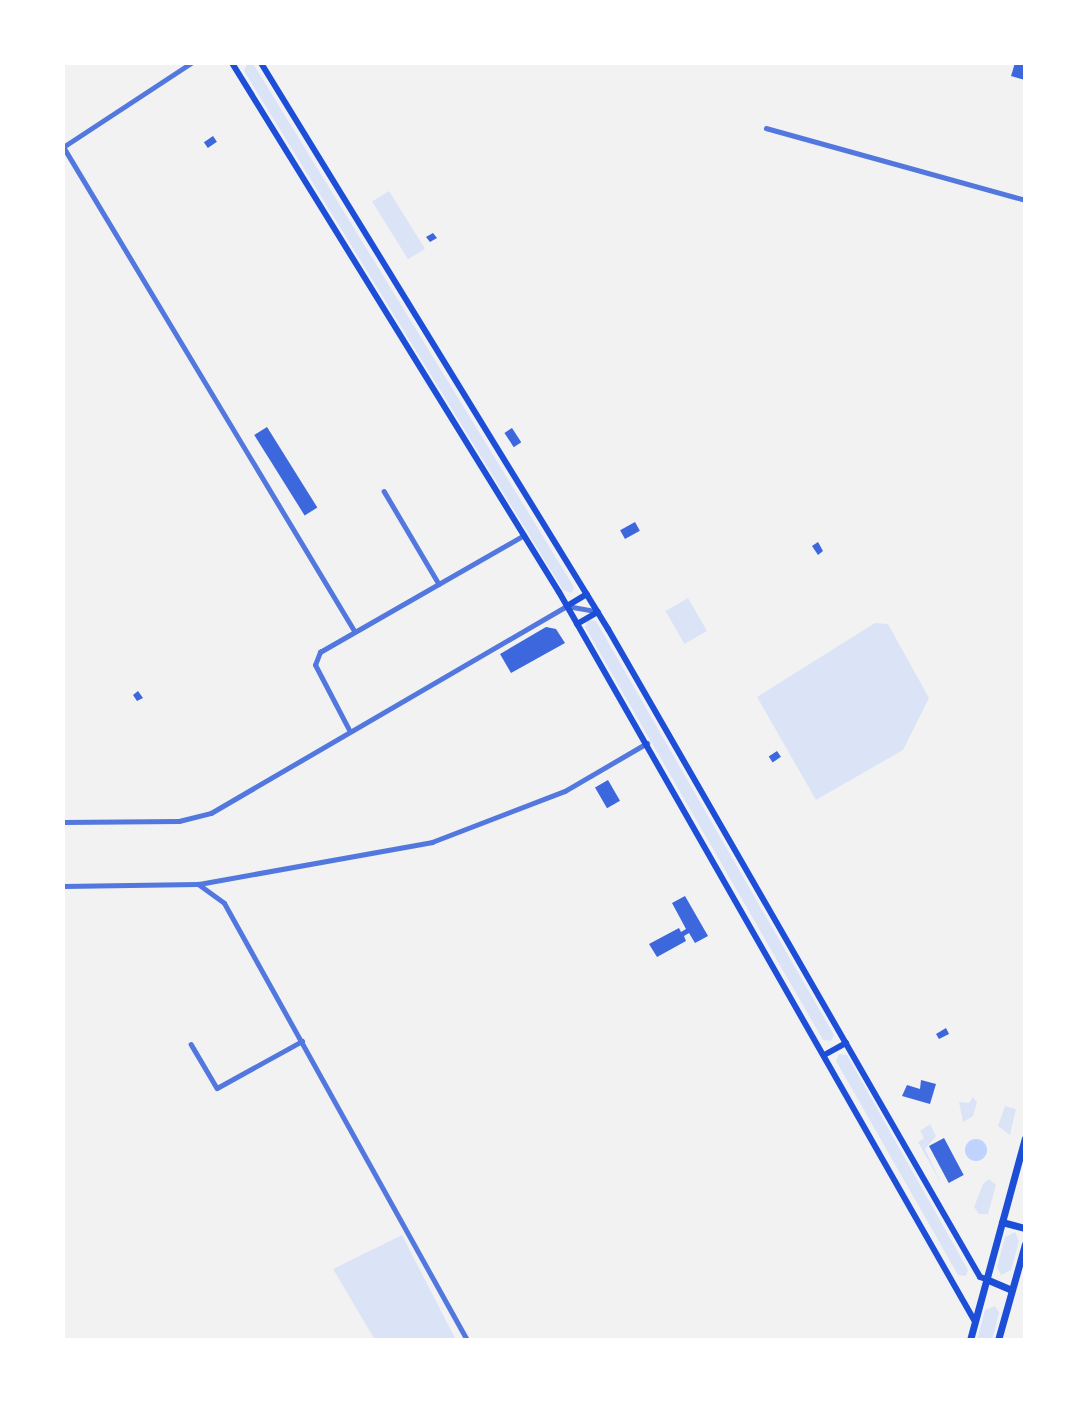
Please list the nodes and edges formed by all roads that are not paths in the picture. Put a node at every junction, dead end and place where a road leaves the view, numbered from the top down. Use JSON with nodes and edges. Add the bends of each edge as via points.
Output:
{"nodes":[{"id":1,"x":191,"y":63,"type":"edge"},
{"id":2,"x":232,"y":63,"type":"edge"},
{"id":3,"x":261,"y":63,"type":"edge"},
{"id":4,"x":766,"y":128,"type":"dead end"},
{"id":5,"x":63,"y":147,"type":"edge"},
{"id":6,"x":1025,"y":200,"type":"edge"},
{"id":7,"x":384,"y":491,"type":"dead end"},
{"id":8,"x":524,"y":535,"type":"junction"},
{"id":9,"x":439,"y":584,"type":"junction"},
{"id":10,"x":587,"y":594,"type":"junction"},
{"id":11,"x":567,"y":606,"type":"junction"},
{"id":12,"x":598,"y":612,"type":"junction"},
{"id":13,"x":577,"y":624,"type":"junction"},
{"id":14,"x":354,"y":630,"type":"junction"},
{"id":15,"x":349,"y":730,"type":"junction"},
{"id":16,"x":647,"y":742,"type":"junction"},
{"id":17,"x":63,"y":822,"type":"edge"},
{"id":18,"x":198,"y":884,"type":"junction"},
{"id":19,"x":63,"y":886,"type":"edge"},
{"id":20,"x":302,"y":1041,"type":"junction"},
{"id":21,"x":846,"y":1043,"type":"junction"},
{"id":22,"x":191,"y":1044,"type":"dead end"},
{"id":23,"x":826,"y":1054,"type":"junction"},
{"id":24,"x":1025,"y":1138,"type":"edge"},
{"id":25,"x":1023,"y":1153,"type":"edge"},
{"id":26,"x":1002,"y":1222,"type":"junction"},
{"id":27,"x":1025,"y":1228,"type":"edge"},
{"id":28,"x":1025,"y":1244,"type":"edge"},
{"id":29,"x":986,"y":1279,"type":"junction"},
{"id":30,"x":1012,"y":1290,"type":"junction"},
{"id":31,"x":975,"y":1321,"type":"junction"},
{"id":32,"x":467,"y":1340,"type":"edge"},
{"id":33,"x":970,"y":1340,"type":"edge"},
{"id":34,"x":998,"y":1340,"type":"edge"}],
"edges":[{"from":1,"to":5,"type":"street"},
{"from":2,"to":8,"type":"main road"},
{"from":3,"to":10,"type":"main road"},
{"from":4,"to":6,"type":"street"},
{"from":5,"to":14,"type":"street"},
{"from":7,"to":9,"type":"street"},
{"from":8,"to":9,"type":"street"},
{"from":8,"to":11,"type":"main road"},
{"from":9,"to":14,"type":"street"},
{"from":10,"to":11,"type":"main road"},
{"from":10,"to":12,"type":"main road"},
{"from":11,"to":12,"type":"street"},
{"from":11,"to":13,"type":"main road"},
{"from":11,"to":15,"type":"street"},
{"from":12,"to":13,"type":"main road"},
{"from":12,"to":21,"type":"main road"},
{"from":13,"to":16,"type":"main road"},
{"from":14,"to":15,"type":"street","via":[[320,652],[315,665]]},
{"from":15,"to":17,"type":"street","via":[[226,806],[179,821]]},
{"from":16,"to":18,"type":"street","via":[[565,791],[432,842]]},
{"from":16,"to":23,"type":"main road"},
{"from":18,"to":19,"type":"street"},
{"from":18,"to":20,"type":"street","via":[[224,903]]},
{"from":20,"to":22,"type":"street","via":[[217,1088]]},
{"from":20,"to":32,"type":"street"},
{"from":21,"to":23,"type":"main road"},
{"from":21,"to":29,"type":"main road","via":[[980,1277]]},
{"from":23,"to":31,"type":"main road","via":[[967,1299]]},
{"from":24,"to":25,"type":"highway"},
{"from":25,"to":26,"type":"highway"},
{"from":26,"to":27,"type":"highway"},
{"from":26,"to":29,"type":"highway"},
{"from":28,"to":30,"type":"highway"},
{"from":29,"to":30,"type":"highway"},
{"from":29,"to":31,"type":"highway"},
{"from":30,"to":34,"type":"highway"},
{"from":31,"to":33,"type":"highway"}]}
